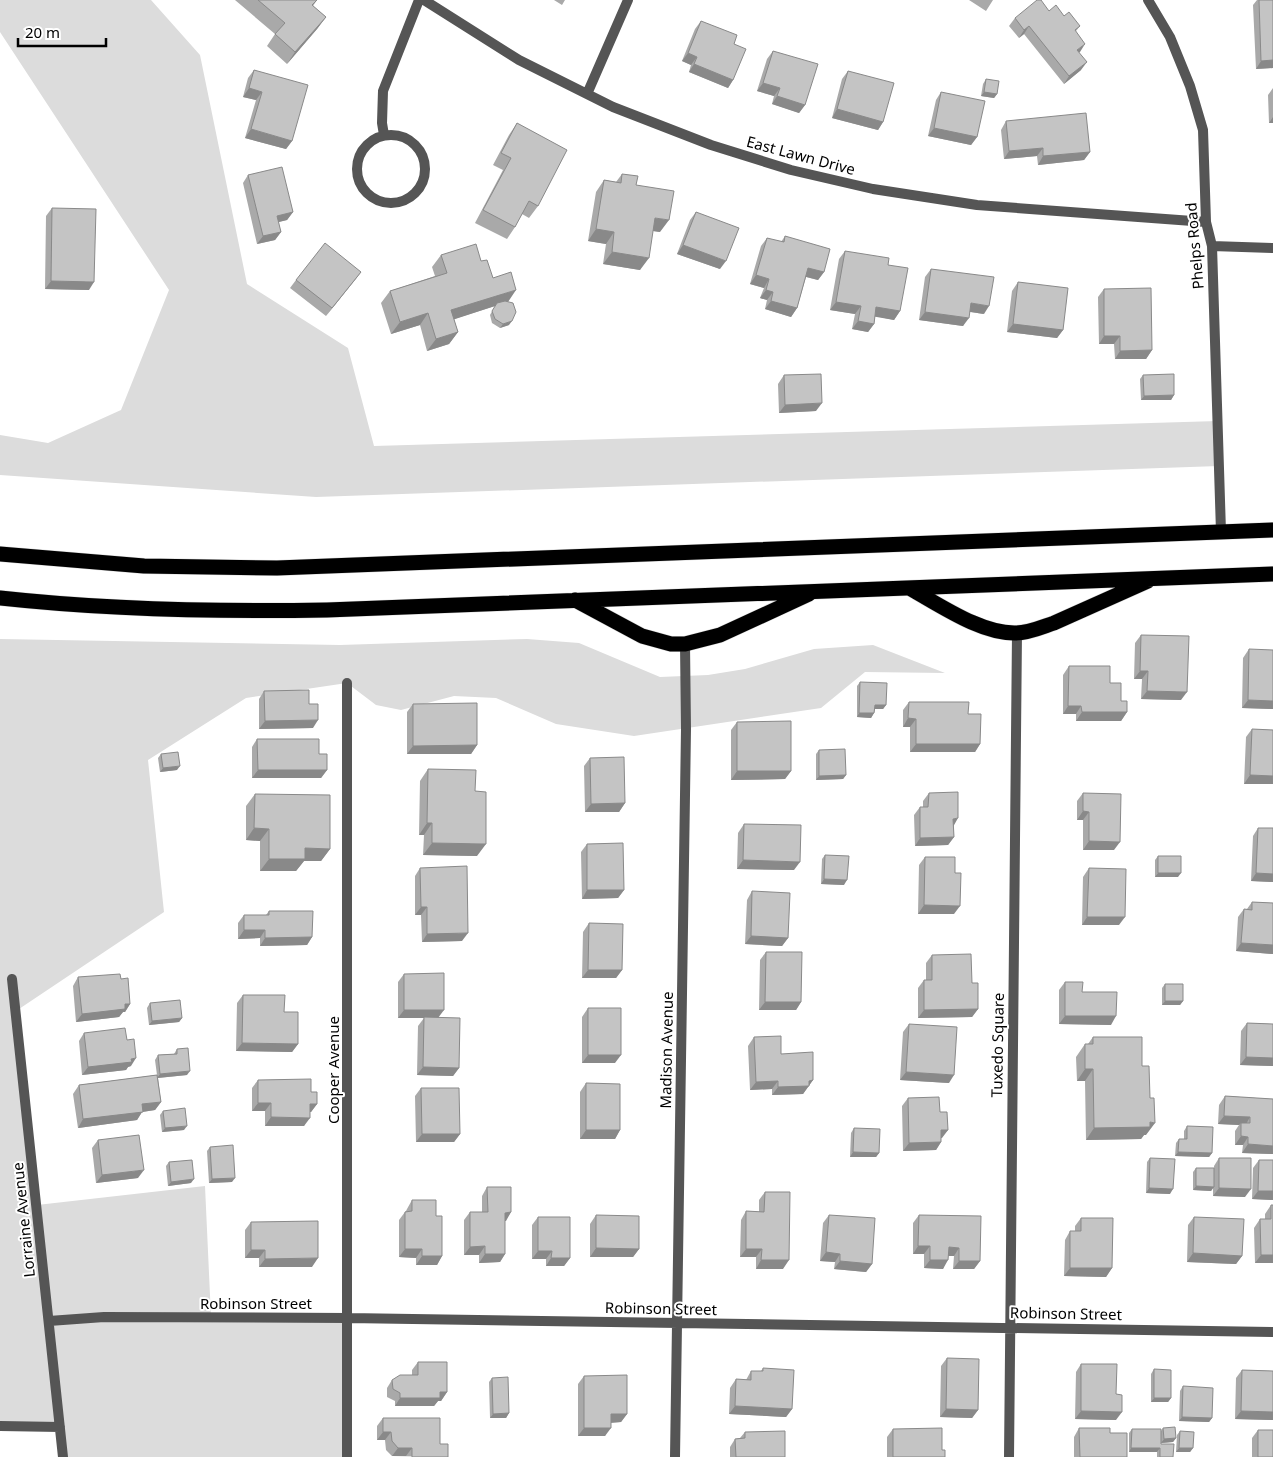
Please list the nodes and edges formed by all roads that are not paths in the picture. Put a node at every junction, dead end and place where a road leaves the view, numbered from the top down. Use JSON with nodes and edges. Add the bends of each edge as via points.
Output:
{"nodes":[{"id":1,"x":419,"y":0,"type":"edge"},
{"id":2,"x":424,"y":0,"type":"edge"},
{"id":3,"x":628,"y":0,"type":"edge"},
{"id":4,"x":1148,"y":0,"type":"edge"},
{"id":5,"x":587,"y":94,"type":"junction"},
{"id":6,"x":384,"y":135,"type":"junction"},
{"id":7,"x":1206,"y":222,"type":"junction"},
{"id":8,"x":1212,"y":246,"type":"junction"},
{"id":9,"x":1273,"y":248,"type":"edge"},
{"id":10,"x":1273,"y":530,"type":"edge"},
{"id":11,"x":1221,"y":532,"type":"junction"},
{"id":12,"x":0,"y":554,"type":"edge"},
{"id":13,"x":1273,"y":574,"type":"edge"},
{"id":14,"x":1156,"y":578,"type":"junction"},
{"id":15,"x":908,"y":588,"type":"junction"},
{"id":16,"x":816,"y":591,"type":"junction"},
{"id":17,"x":0,"y":598,"type":"edge"},
{"id":18,"x":575,"y":600,"type":"junction"},
{"id":19,"x":1017,"y":633,"type":"junction"},
{"id":20,"x":685,"y":644,"type":"junction"},
{"id":21,"x":347,"y":683,"type":"dead end"},
{"id":22,"x":12,"y":980,"type":"dead end"},
{"id":23,"x":348,"y":1318,"type":"junction"},
{"id":24,"x":49,"y":1321,"type":"junction"},
{"id":25,"x":676,"y":1323,"type":"junction"},
{"id":26,"x":1010,"y":1328,"type":"junction"},
{"id":27,"x":1273,"y":1332,"type":"edge"},
{"id":28,"x":0,"y":1426,"type":"edge"},
{"id":29,"x":60,"y":1427,"type":"junction"},
{"id":30,"x":63,"y":1457,"type":"edge"},
{"id":31,"x":347,"y":1457,"type":"edge"},
{"id":32,"x":675,"y":1457,"type":"edge"},
{"id":33,"x":1008,"y":1457,"type":"edge"}],
"edges":[{"from":1,"to":6,"type":"street","via":[[383,91]]},
{"from":2,"to":5,"type":"street","name":"East Lawn Drive","via":[[519,60]]},
{"from":3,"to":5,"type":"street"},
{"from":4,"to":7,"type":"street","name":"Phelps Road","via":[[1170,37],[1203,130]]},
{"from":5,"to":7,"type":"street","name":"East Lawn Drive","via":[[711,145],[791,170],[873,189],[976,205]]},
{"from":6,"to":6,"type":"street","via":[[363,149],[358,159],[356,168],[360,185],[367,195],[381,202],[405,202],[424,183],[426,167],[421,150],[402,136]]},
{"from":7,"to":8,"type":"street","name":"Phelps Road"},
{"from":8,"to":9,"type":"street"},
{"from":8,"to":11,"type":"street","name":"Phelps Road"},
{"from":10,"to":11,"type":"highway"},
{"from":11,"to":12,"type":"highway","via":[[277,568],[144,566]]},
{"from":13,"to":14,"type":"highway"},
{"from":14,"to":15,"type":"highway"},
{"from":14,"to":19,"type":"highway","via":[[1054,623]]},
{"from":15,"to":16,"type":"highway"},
{"from":15,"to":19,"type":"highway","via":[[993,630]]},
{"from":16,"to":18,"type":"highway"},
{"from":16,"to":20,"type":"highway","via":[[720,634]]},
{"from":17,"to":18,"type":"highway","via":[[117,608],[224,611]]},
{"from":18,"to":20,"type":"highway","via":[[642,636],[671,644]]},
{"from":19,"to":26,"type":"street","name":"Tuxedo Square"},
{"from":20,"to":25,"type":"street","name":"Madison Avenue"},
{"from":21,"to":23,"type":"street","name":"Cooper Avenue"},
{"from":22,"to":24,"type":"street","name":"Lorraine Avenue"},
{"from":23,"to":24,"type":"street","name":"Robinson Street","via":[[114,1317]]},
{"from":23,"to":25,"type":"street","name":"Robinson Street"},
{"from":23,"to":31,"type":"street","name":"Cooper Avenue"},
{"from":24,"to":29,"type":"street","name":"Lorraine Avenue"},
{"from":25,"to":26,"type":"street","name":"Robinson Street"},
{"from":25,"to":32,"type":"street","name":"Madison Avenue"},
{"from":26,"to":27,"type":"street","name":"Robinson Street"},
{"from":26,"to":33,"type":"street","name":"Tuxedo Square"},
{"from":28,"to":29,"type":"street"},
{"from":29,"to":30,"type":"street","name":"Lorraine Avenue"}]}
